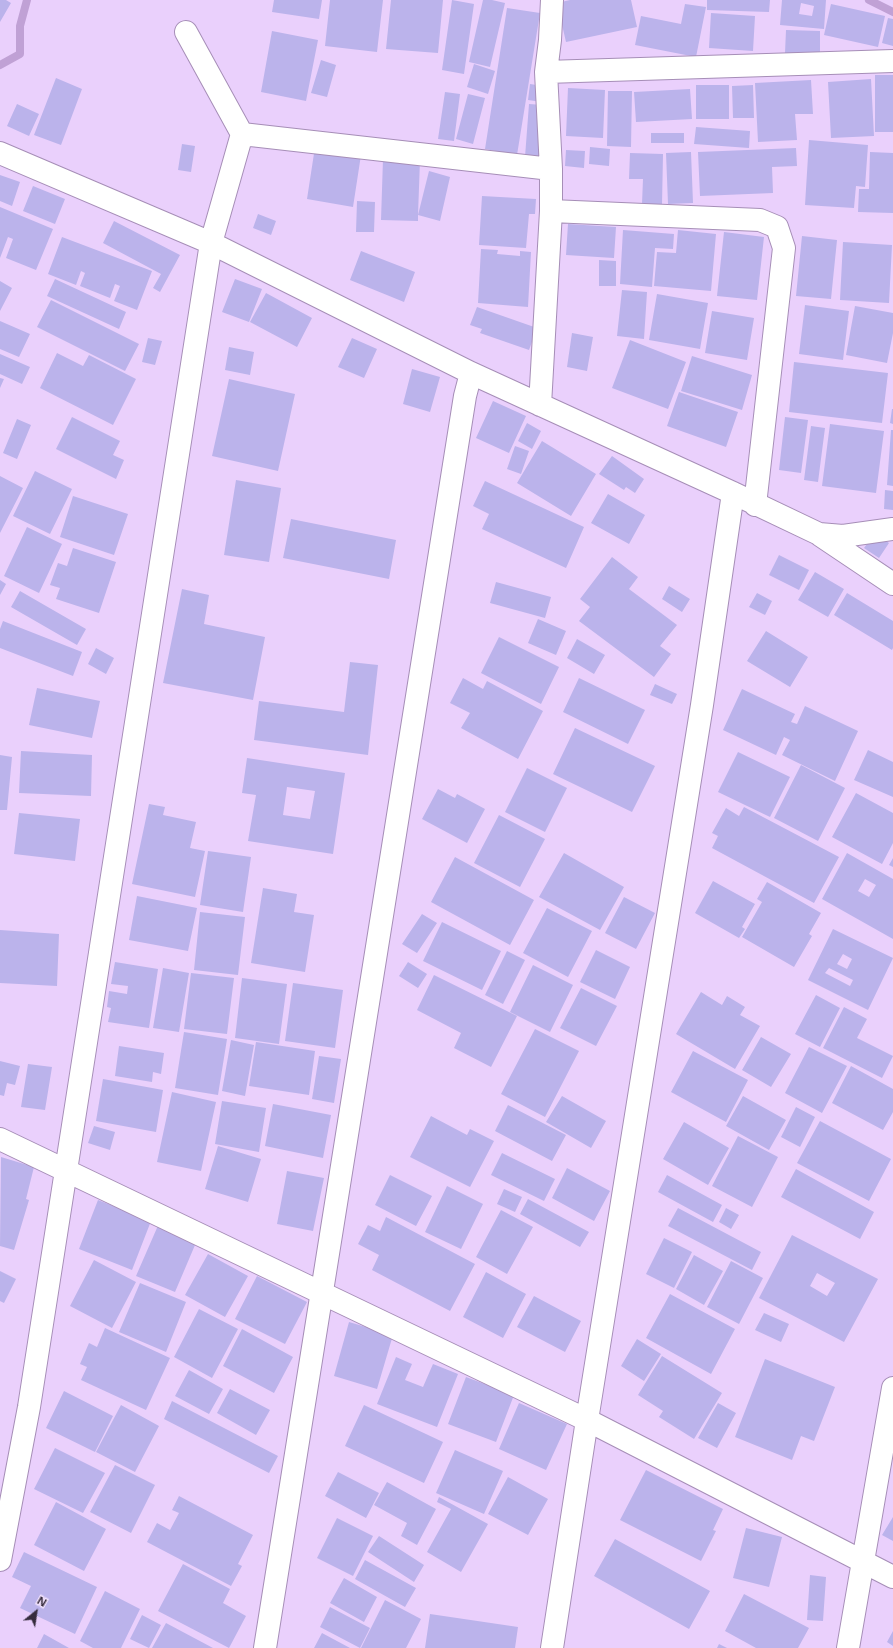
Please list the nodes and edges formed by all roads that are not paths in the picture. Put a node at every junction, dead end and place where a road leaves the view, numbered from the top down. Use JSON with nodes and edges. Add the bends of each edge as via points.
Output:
{"nodes":[{"id":1,"x":552,"y":0,"type":"edge"},
{"id":2,"x":186,"y":32,"type":"dead end"},
{"id":3,"x":893,"y":61,"type":"edge"},
{"id":4,"x":546,"y":72,"type":"junction"},
{"id":5,"x":242,"y":134,"type":"junction"},
{"id":6,"x":0,"y":154,"type":"edge"},
{"id":7,"x":551,"y":169,"type":"junction"},
{"id":8,"x":550,"y":211,"type":"junction"},
{"id":9,"x":211,"y":243,"type":"junction"},
{"id":10,"x":471,"y":373,"type":"junction"},
{"id":11,"x":540,"y":405,"type":"junction"},
{"id":12,"x":733,"y":493,"type":"junction"},
{"id":13,"x":755,"y":505,"type":"junction"},
{"id":14,"x":893,"y":529,"type":"edge"},
{"id":15,"x":819,"y":534,"type":"junction"},
{"id":16,"x":893,"y":584,"type":"edge"},
{"id":17,"x":0,"y":1139,"type":"edge"},
{"id":18,"x":66,"y":1171,"type":"junction"},
{"id":19,"x":321,"y":1294,"type":"junction"},
{"id":20,"x":893,"y":1388,"type":"edge"},
{"id":21,"x":587,"y":1420,"type":"junction"},
{"id":22,"x":0,"y":1560,"type":"edge"},
{"id":23,"x":863,"y":1562,"type":"junction"},
{"id":24,"x":893,"y":1577,"type":"edge"},
{"id":25,"x":265,"y":1648,"type":"edge"},
{"id":26,"x":552,"y":1648,"type":"edge"},
{"id":27,"x":848,"y":1648,"type":"edge"}],
"edges":[{"from":1,"to":4,"type":"street"},
{"from":2,"to":5,"type":"street"},
{"from":3,"to":4,"type":"street"},
{"from":4,"to":7,"type":"street"},
{"from":5,"to":7,"type":"street"},
{"from":5,"to":9,"type":"street"},
{"from":6,"to":9,"type":"street"},
{"from":7,"to":8,"type":"street"},
{"from":8,"to":11,"type":"street"},
{"from":8,"to":13,"type":"street","via":[[760,220],[777,228],[784,248]]},
{"from":9,"to":10,"type":"street"},
{"from":9,"to":18,"type":"street"},
{"from":10,"to":11,"type":"street"},
{"from":10,"to":19,"type":"street","via":[[465,396]]},
{"from":11,"to":12,"type":"street"},
{"from":12,"to":13,"type":"street"},
{"from":12,"to":21,"type":"street","via":[[701,712]]},
{"from":13,"to":15,"type":"street"},
{"from":14,"to":15,"type":"street","via":[[844,536]]},
{"from":15,"to":16,"type":"street"},
{"from":17,"to":18,"type":"street"},
{"from":18,"to":19,"type":"street"},
{"from":18,"to":22,"type":"street","via":[[29,1407]]},
{"from":19,"to":21,"type":"street"},
{"from":19,"to":25,"type":"street"},
{"from":20,"to":23,"type":"street"},
{"from":21,"to":23,"type":"street"},
{"from":21,"to":26,"type":"street"},
{"from":23,"to":24,"type":"street"},
{"from":23,"to":27,"type":"street"}]}
